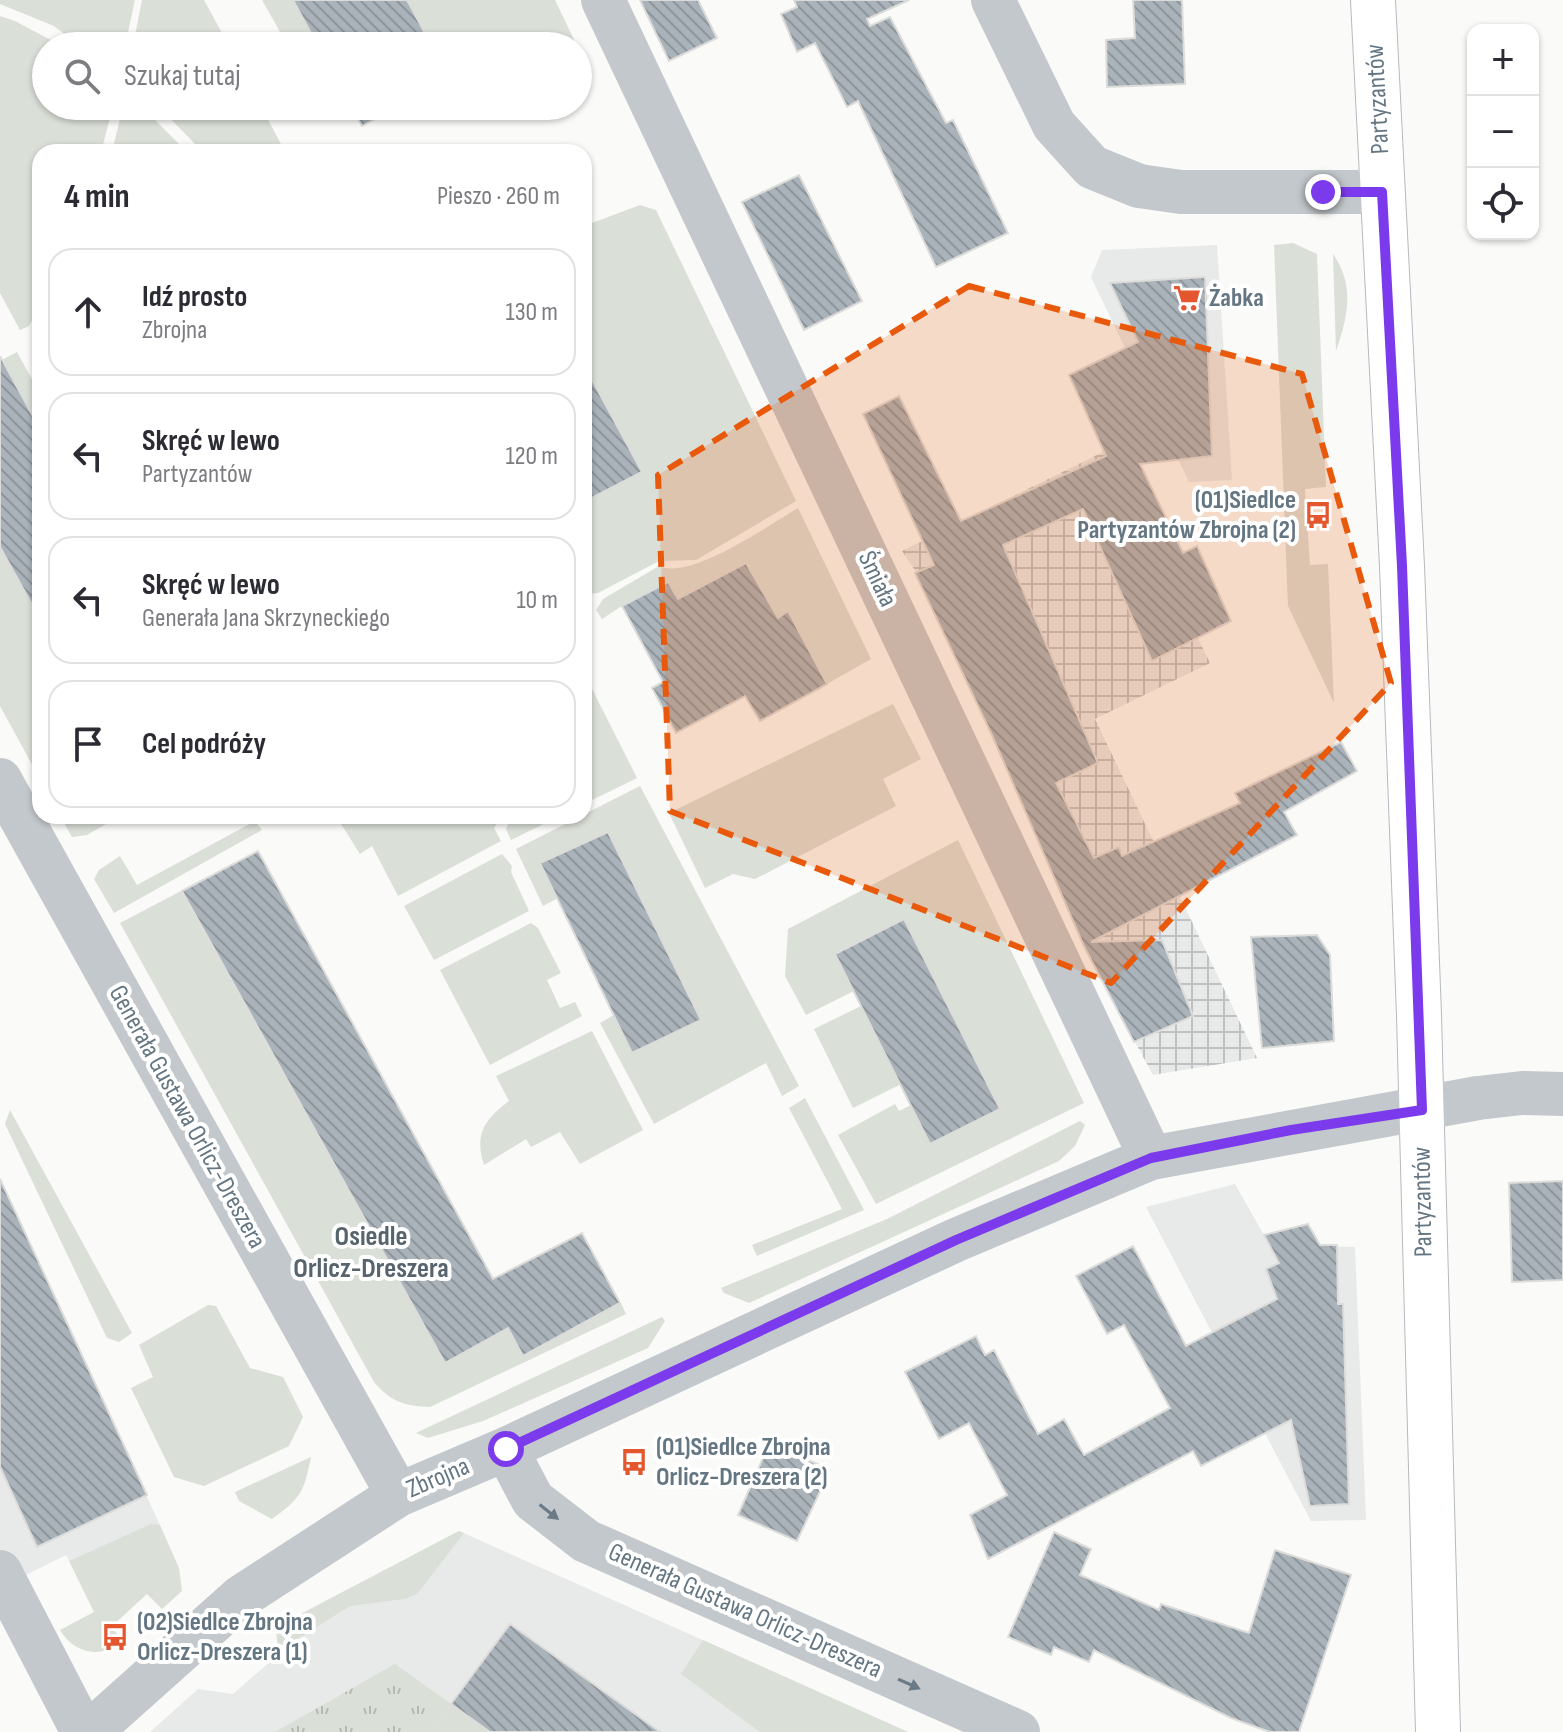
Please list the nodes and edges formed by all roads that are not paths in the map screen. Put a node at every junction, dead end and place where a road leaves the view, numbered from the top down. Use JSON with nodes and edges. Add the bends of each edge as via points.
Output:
{"nodes":[{"id":1,"x":603,"y":0,"type":"edge"},
{"id":2,"x":993,"y":0,"type":"edge"},
{"id":3,"x":1373,"y":0,"type":"edge"},
{"id":4,"x":1382,"y":192,"type":"junction"},
{"id":5,"x":0,"y":780,"type":"edge"},
{"id":6,"x":1563,"y":1094,"type":"edge"},
{"id":7,"x":1422,"y":1110,"type":"junction"},
{"id":8,"x":1151,"y":1158,"type":"junction"},
{"id":9,"x":506,"y":1449,"type":"junction"},
{"id":10,"x":398,"y":1495,"type":"junction"},
{"id":11,"x":0,"y":1572,"type":"edge"},
{"id":12,"x":83,"y":1732,"type":"edge"},
{"id":13,"x":90,"y":1732,"type":"edge"},
{"id":14,"x":1018,"y":1732,"type":"edge"},
{"id":15,"x":1438,"y":1732,"type":"edge"}],
"edges":[{"from":1,"to":8,"type":"street","name":"Śmiała"},
{"from":2,"to":4,"type":"street","via":[[1054,125],[1092,167],[1139,186],[1181,192]]},
{"from":3,"to":4,"type":"main road","name":"Partyzantów"},
{"from":4,"to":7,"type":"main road","name":"Partyzantów"},
{"from":5,"to":10,"type":"street","name":"Generała Gustawa Orlicz-Dreszera"},
{"from":6,"to":7,"type":"street","name":"Zbrojna","via":[[1522,1093]]},
{"from":7,"to":8,"type":"street","name":"Zbrojna"},
{"from":7,"to":15,"type":"main road","name":"Partyzantów"},
{"from":8,"to":9,"type":"street","name":"Zbrojna","via":[[956,1240]]},
{"from":9,"to":10,"type":"street","name":"Zbrojna"},
{"from":9,"to":14,"type":"street","name":"Generała Gustawa Orlicz-Dreszera","one_way":true,"via":[[533,1500],[586,1541]]},
{"from":10,"to":13,"type":"street","name":"Zbrojna","via":[[241,1597]]},
{"from":11,"to":12,"type":"street"}]}
